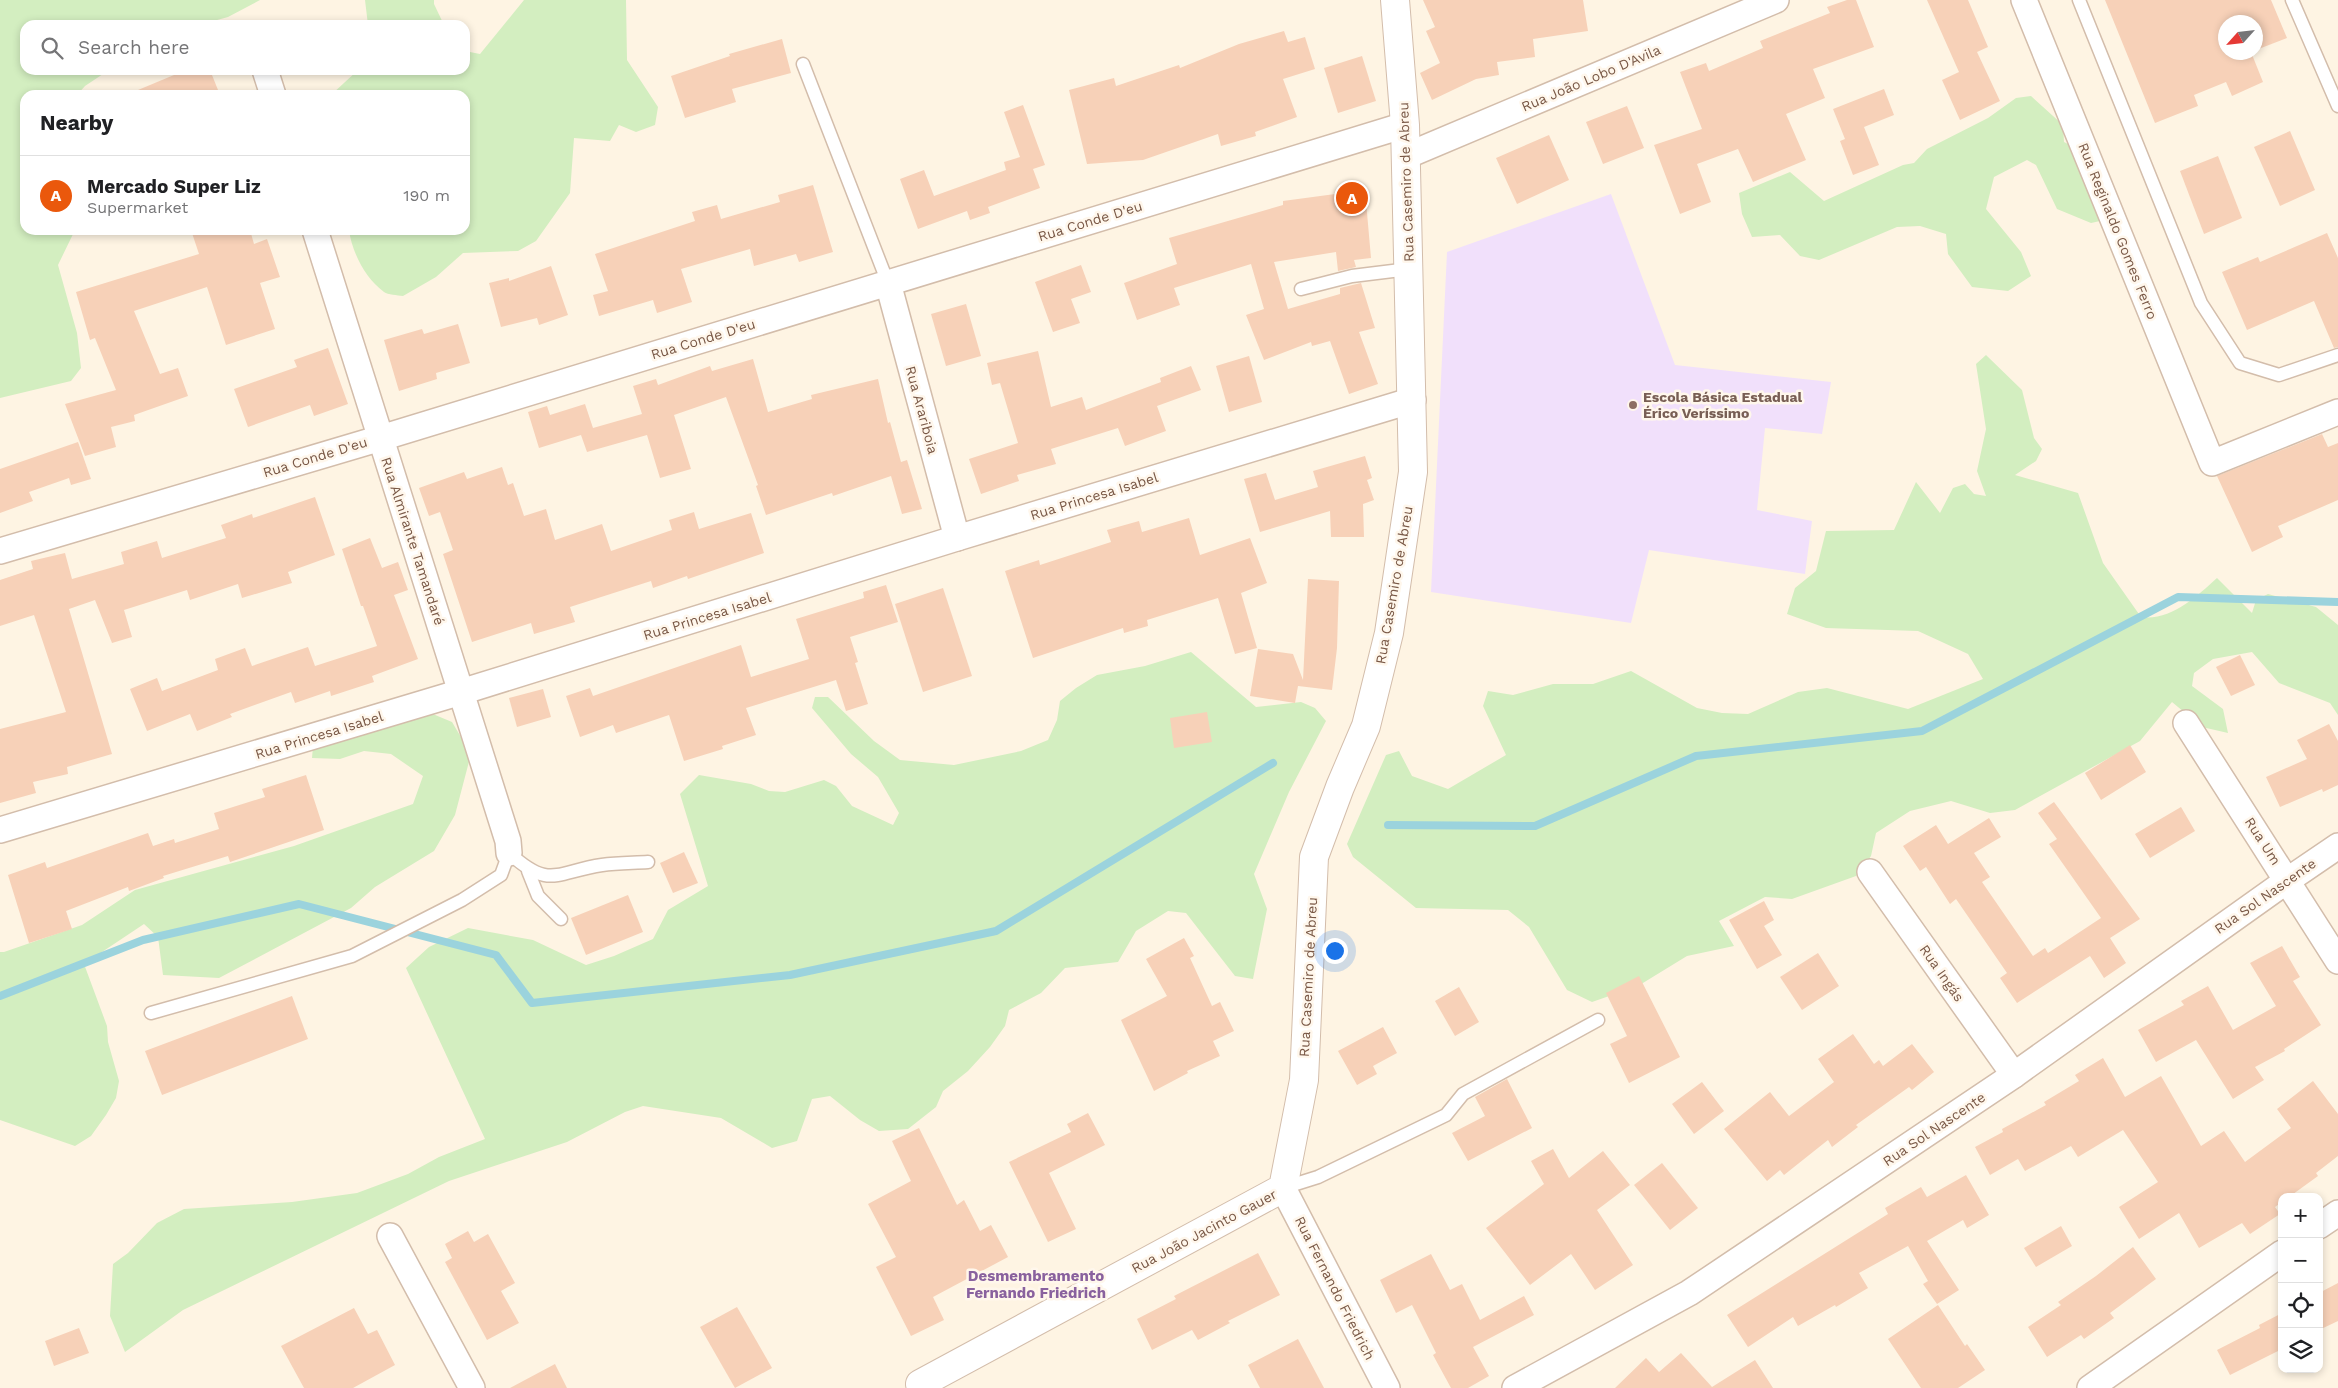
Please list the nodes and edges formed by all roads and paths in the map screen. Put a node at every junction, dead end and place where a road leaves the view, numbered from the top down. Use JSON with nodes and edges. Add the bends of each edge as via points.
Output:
{"nodes":[{"id":1,"x":1395,"y":0,"type":"edge"},
{"id":2,"x":1776,"y":0,"type":"edge"},
{"id":3,"x":2024,"y":0,"type":"edge"},
{"id":4,"x":2079,"y":0,"type":"edge"},
{"id":5,"x":2292,"y":0,"type":"edge"},
{"id":6,"x":804,"y":64,"type":"dead end"},
{"id":7,"x":267,"y":75,"type":"edge"},
{"id":8,"x":271,"y":90,"type":"edge"},
{"id":9,"x":2338,"y":106,"type":"edge"},
{"id":10,"x":1405,"y":125,"type":"junction"},
{"id":11,"x":1406,"y":156,"type":"junction"},
{"id":12,"x":318,"y":235,"type":"edge"},
{"id":13,"x":1409,"y":269,"type":"junction"},
{"id":14,"x":888,"y":283,"type":"junction"},
{"id":15,"x":1301,"y":289,"type":"dead end"},
{"id":16,"x":2338,"y":355,"type":"edge"},
{"id":17,"x":1413,"y":400,"type":"junction"},
{"id":18,"x":2338,"y":412,"type":"edge"},
{"id":19,"x":381,"y":438,"type":"junction"},
{"id":20,"x":957,"y":538,"type":"junction"},
{"id":21,"x":0,"y":551,"type":"edge"},
{"id":22,"x":461,"y":692,"type":"junction"},
{"id":23,"x":2186,"y":723,"type":"dead end"},
{"id":24,"x":0,"y":830,"type":"edge"},
{"id":25,"x":2338,"y":846,"type":"edge"},
{"id":26,"x":509,"y":853,"type":"junction"},
{"id":27,"x":648,"y":862,"type":"dead end"},
{"id":28,"x":528,"y":871,"type":"junction"},
{"id":29,"x":1870,"y":872,"type":"dead end"},
{"id":30,"x":2288,"y":880,"type":"junction"},
{"id":31,"x":561,"y":919,"type":"dead end"},
{"id":32,"x":2338,"y":961,"type":"edge"},
{"id":33,"x":152,"y":1013,"type":"dead end"},
{"id":34,"x":1598,"y":1020,"type":"dead end"},
{"id":35,"x":2014,"y":1075,"type":"junction"},
{"id":36,"x":1284,"y":1188,"type":"junction"},
{"id":37,"x":2338,"y":1213,"type":"edge"},
{"id":38,"x":2323,"y":1223,"type":"edge"},
{"id":39,"x":390,"y":1236,"type":"dead end"},
{"id":40,"x":2278,"y":1256,"type":"edge"},
{"id":41,"x":464,"y":1385,"type":"edge"},
{"id":42,"x":918,"y":1387,"type":"edge"},
{"id":43,"x":1387,"y":1388,"type":"edge"},
{"id":44,"x":1515,"y":1388,"type":"edge"},
{"id":45,"x":2090,"y":1388,"type":"edge"}],
"edges":[{"from":1,"to":10,"type":"street","name":"Rua Casemiro de Abreu"},
{"from":2,"to":11,"type":"street","name":"Rua João Lobo D'Avila"},
{"from":3,"to":18,"type":"street","name":"Rua Reginaldo Gomes Ferro","via":[[2212,463]]},
{"from":4,"to":16,"type":"lane","via":[[2201,303],[2240,363],[2279,375]]},
{"from":5,"to":9,"type":"lane"},
{"from":6,"to":14,"type":"lane"},
{"from":7,"to":8,"type":"street"},
{"from":10,"to":11,"type":"street","name":"Rua Casemiro de Abreu"},
{"from":10,"to":14,"type":"street","name":"Rua Conde D'eu"},
{"from":11,"to":13,"type":"street","name":"Rua Casemiro de Abreu"},
{"from":12,"to":19,"type":"street","name":"Rua Almirante Tamandaré"},
{"from":13,"to":15,"type":"lane","via":[[1352,276]]},
{"from":13,"to":17,"type":"street","name":"Rua Casemiro de Abreu"},
{"from":14,"to":19,"type":"street","name":"Rua Conde D'eu"},
{"from":14,"to":20,"type":"street","name":"Rua Arariboia"},
{"from":17,"to":20,"type":"street","name":"Rua Princesa Isabel"},
{"from":17,"to":36,"type":"street","name":"Rua Casemiro de Abreu","via":[[1413,472],[1389,633],[1366,726],[1314,857],[1304,1080]]},
{"from":19,"to":21,"type":"street","name":"Rua Conde D'eu"},
{"from":19,"to":22,"type":"street","name":"Rua Almirante Tamandaré"},
{"from":20,"to":22,"type":"street","name":"Rua Princesa Isabel"},
{"from":22,"to":24,"type":"street","name":"Rua Princesa Isabel"},
{"from":22,"to":26,"type":"street","name":"Rua Almirante Tamandaré"},
{"from":23,"to":30,"type":"street","name":"Rua Um"},
{"from":25,"to":30,"type":"street","name":"Rua Sol Nascente"},
{"from":26,"to":28,"type":"lane"},
{"from":26,"to":33,"type":"lane","via":[[501,875],[462,900],[352,956]]},
{"from":27,"to":28,"type":"lane","via":[[602,865],[551,877]]},
{"from":28,"to":31,"type":"lane","via":[[538,896]]},
{"from":29,"to":35,"type":"street","name":"Rua Ingás"},
{"from":30,"to":32,"type":"street","name":"Rua Um"},
{"from":30,"to":35,"type":"street","name":"Rua Sol Nascente"},
{"from":34,"to":36,"type":"lane","via":[[1463,1094],[1446,1115],[1318,1177]]},
{"from":35,"to":44,"type":"street","name":"Rua Sol Nascente","via":[[1689,1293]]},
{"from":36,"to":42,"type":"street","name":"Rua João Jacinto Gauer"},
{"from":36,"to":43,"type":"street","name":"Rua Fernando Friedrich"},
{"from":37,"to":38,"type":"street"},
{"from":39,"to":41,"type":"street"},
{"from":40,"to":45,"type":"street"}]}
